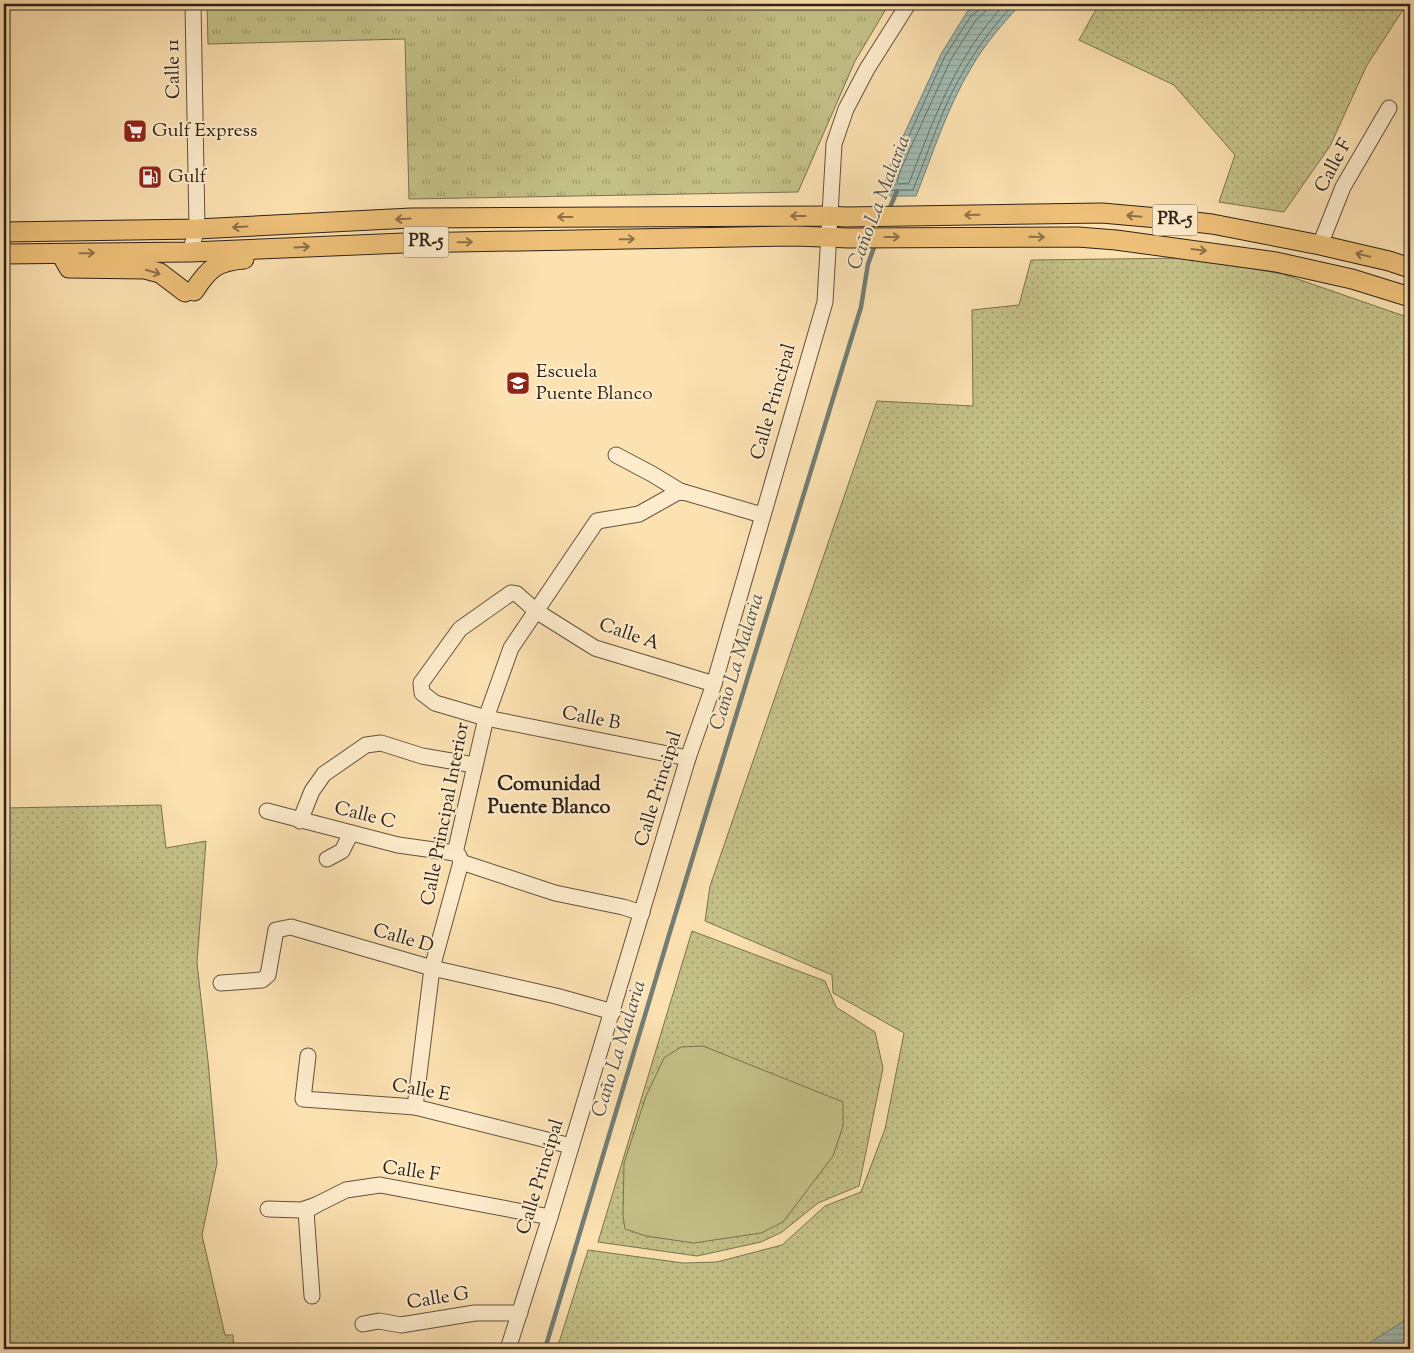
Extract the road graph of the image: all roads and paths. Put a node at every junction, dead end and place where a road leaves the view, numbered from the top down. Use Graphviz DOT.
graph roads {
  1 [pos="193,4"];
  2 [pos="908,4"];
  3 [pos="1389,108"];
  4 [pos="838,217"];
  5 [pos="197,229"];
  6 [pos="4,232"];
  7 [pos="829,237"];
  8 [pos="1320,245"];
  9 [pos="264,249"];
  10 [pos="190,252"];
  11 [pos="4,254"];
  12 [pos="61,254"];
  13 [pos="1410,268"];
  14 [pos="1410,297"];
  15 [pos="616,455"];
  16 [pos="680,491"];
  17 [pos="762,515"];
  18 [pos="536,611"];
  19 [pos="714,684"];
  20 [pos="486,718"];
  21 [pos="688,758"];
  22 [pos="474,765"];
  23 [pos="267,811"];
  24 [pos="300,821"];
  25 [pos="351,833"];
  26 [pos="458,858"];
  27 [pos="327,859"];
  28 [pos="642,913"];
  29 [pos="432,968"];
  30 [pos="221,983"];
  31 [pos="613,1012"];
  32 [pos="308,1056"];
  33 [pos="415,1107"];
  34 [pos="572,1146"];
  35 [pos="316,1205"];
  36 [pos="268,1209"];
  37 [pos="550,1217"];
  38 [pos="312,1296"];
  39 [pos="520,1313"];
  40 [pos="363,1324"];
  41 [pos="508,1349"];
  1 -- 5 [label="street, Calle 11"];
  2 -- 4 [label="street, Calle Principal"];
  3 -- 8 [label="street, Calle F"];
  4 -- 5 [label="main road, PR-5, one-way"];
  4 -- 7 [label="street, Calle Principal"];
  8 -- 4 [label="main road, PR-5, one-way"];
  5 -- 6 [label="main road, PR-5"];
  5 -- 10 [label="street, Calle 11"];
  9 -- 7 [label="main road, PR-5, one-way"];
  7 -- 14 [label="main road, PR-5, one-way"];
  7 -- 17 [label="street, Calle Principal"];
  13 -- 8 [label="main road, PR-5, one-way"];
  9 -- 10 [label="main road, PR-5"];
  12 -- 9 [label="main road, one-way"];
  12 -- 10 [label="main road, PR-5, one-way"];
  11 -- 12 [label="main road, PR-5"];
  15 -- 16 [label="street"];
  16 -- 17 [label="street"];
  16 -- 18 [label="street, Calle Principal Interior"];
  17 -- 19 [label="street, Calle Principal"];
  18 -- 19 [label="street, Calle A"];
  18 -- 20 [label="street, Calle Principal Interior"];
  18 -- 20 [label="street, Calle A"];
  19 -- 21 [label="street, Calle Principal"];
  20 -- 21 [label="street, Calle B"];
  20 -- 22 [label="street, Calle Principal Interior"];
  21 -- 28 [label="street, Calle Principal"];
  22 -- 24 [label="street"];
  22 -- 26 [label="street, Calle Principal Interior"];
  23 -- 24 [label="street, Calle C"];
  24 -- 25 [label="street, Calle C"];
  25 -- 26 [label="street, Calle C"];
  25 -- 27 [label="street"];
  26 -- 28 [label="street, Calle C"];
  26 -- 29 [label="street, Calle Principal Interior"];
  28 -- 31 [label="street, Calle Principal"];
  29 -- 30 [label="street, Calle D"];
  29 -- 31 [label="street, Calle D"];
  29 -- 33 [label="street, Calle Principal Interior"];
  31 -- 34 [label="street, Calle Principal"];
  32 -- 33 [label="street, Calle E"];
  33 -- 34 [label="street, Calle E"];
  34 -- 37 [label="street, Calle Principal"];
  35 -- 36 [label="street, Calle F"];
  35 -- 37 [label="street, Calle F"];
  35 -- 38 [label="street"];
  37 -- 39 [label="street, Calle Principal"];
  39 -- 40 [label="street, Calle G"];
  39 -- 41 [label="street, Calle Principal"];
}
